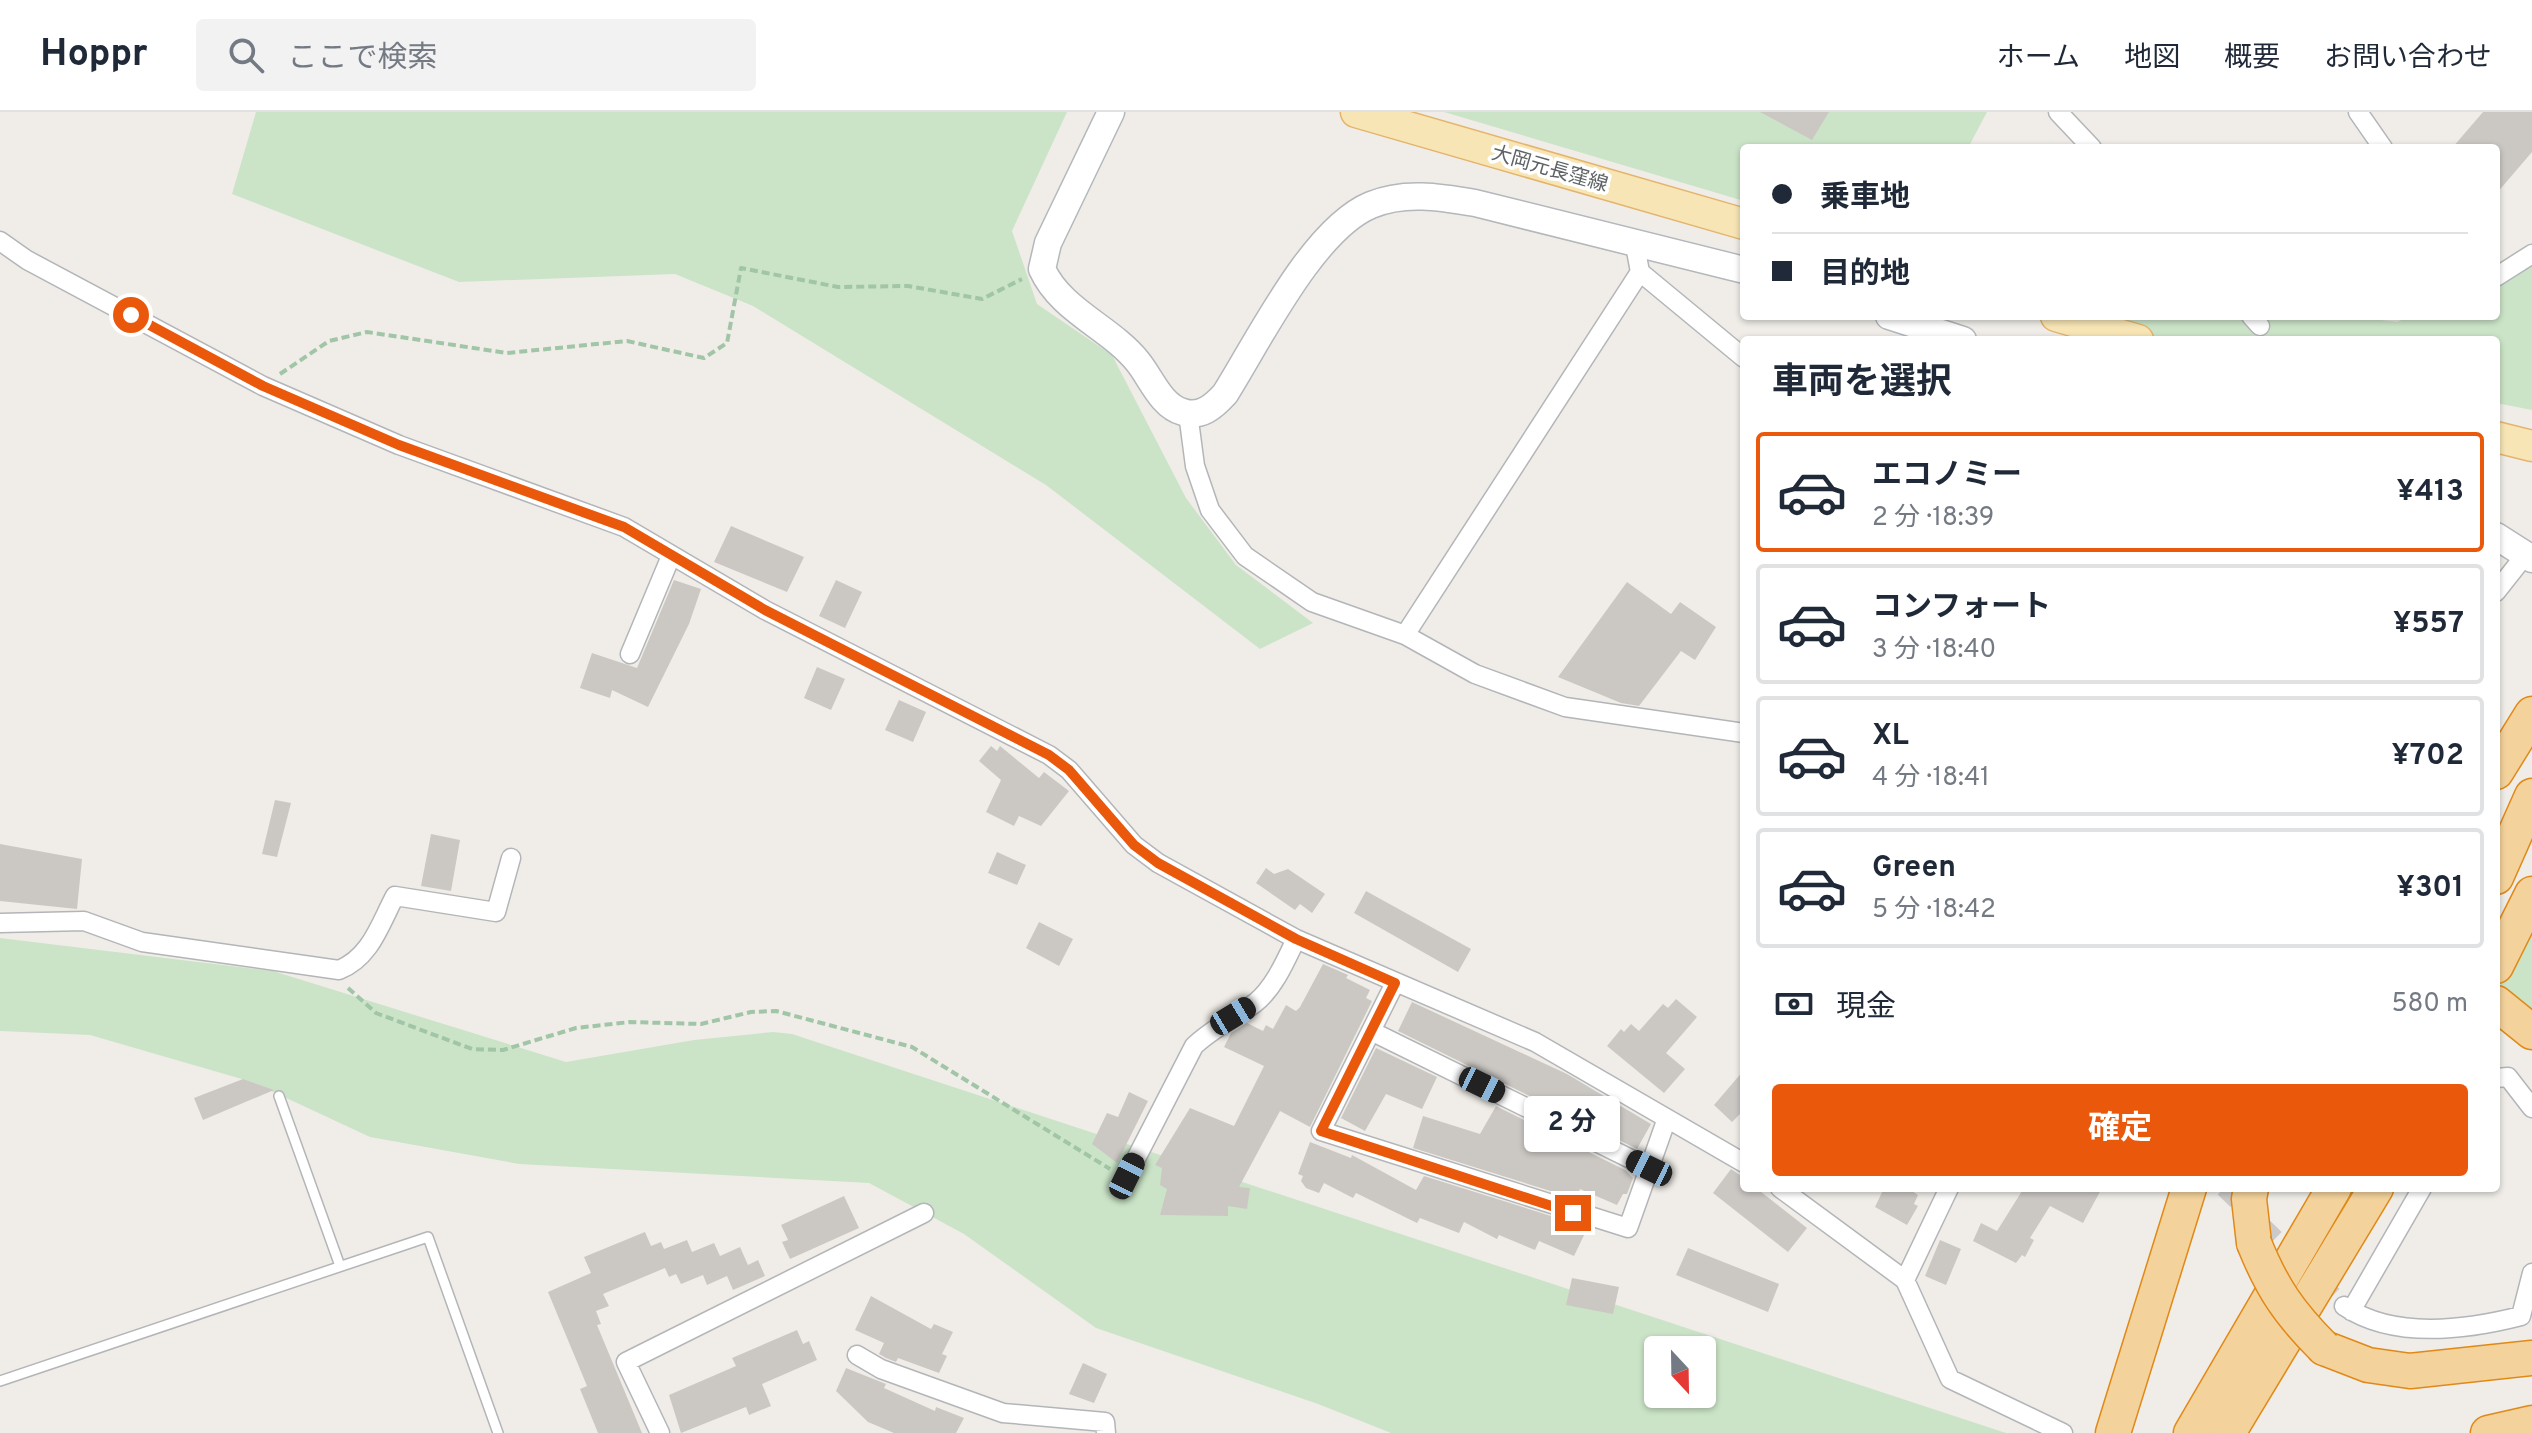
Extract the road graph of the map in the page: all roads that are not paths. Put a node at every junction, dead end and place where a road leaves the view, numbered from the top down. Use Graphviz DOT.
graph roads {
  1 [pos="1111,112"];
  2 [pos="1356,112"];
  3 [pos="2058,112"];
  4 [pos="2358,112"];
  5 [pos="2088,144"];
  6 [pos="2380,144"];
  7 [pos="1740,223"];
  8 [pos="1634,240"];
  9 [pos="0,241"];
  10 [pos="2532,254"];
  11 [pos="1740,269"];
  12 [pos="1640,272"];
  13 [pos="2500,274"];
  14 [pos="1901,320"];
  15 [pos="2070,320"];
  16 [pos="1951,336"];
  17 [pos="2124,336"];
  18 [pos="1740,355"];
  19 [pos="1188,413"];
  20 [pos="2500,438"];
  21 [pos="2532,446"];
  22 [pos="2500,539"];
  23 [pos="671,556"];
  24 [pos="2529,557"];
  25 [pos="2500,588"];
  26 [pos="1405,635"];
  27 [pos="630,654"];
  28 [pos="2532,714"];
  29 [pos="1740,732"];
  30 [pos="2500,766"];
  31 [pos="2532,796"];
  32 [pos="511,858"];
  33 [pos="2500,868"];
  34 [pos="2532,894"];
  35 [pos="0,923"];
  36 [pos="1296,939"];
  37 [pos="2500,958"];
  38 [pos="1395,983"];
  39 [pos="2500,1006"];
  40 [pos="1371,1031"];
  41 [pos="2532,1032"];
  42 [pos="2500,1078"];
  43 [pos="279,1096"];
  44 [pos="2532,1108"];
  45 [pos="1666,1121"];
  46 [pos="1740,1161"];
  47 [pos="1649,1168"];
  48 [pos="1127,1176"];
  49 [pos="1785,1192"];
  50 [pos="1947,1192"];
  51 [pos="2188,1192"];
  52 [pos="2250,1192"];
  53 [pos="2332,1192"];
  54 [pos="2374,1192"];
  55 [pos="2420,1192"];
  56 [pos="924,1213"];
  57 [pos="340,1266"];
  58 [pos="2532,1273"];
  59 [pos="1905,1280"];
  60 [pos="2526,1315"];
  61 [pos="857,1355"];
  62 [pos="2532,1358"];
  63 [pos="0,1381"];
  64 [pos="2532,1423"];
  65 [pos="2116,1426"];
  66 [pos="498,1433"];
  67 [pos="660,1433"];
  68 [pos="1106,1433"];
  69 [pos="2063,1433"];
  70 [pos="2191,1433"];
  71 [pos="2228,1433"];
  72 [pos="2488,1433"];
  1 -- 19 [label="street"];
  2 -- 7 [label="main road, 大岡元長窪線"];
  3 -- 5 [label="street"];
  4 -- 6 [label="street"];
  8 -- 11 [label="street"];
  8 -- 12 [label="street"];
  8 -- 19 [label="street"];
  9 -- 23 [label="street"];
  10 -- 13 [label="street"];
  12 -- 18 [label="street"];
  12 -- 26 [label="street"];
  14 -- 16 [label="street"];
  15 -- 17 [label="main road"];
  19 -- 26 [label="street"];
  20 -- 21 [label="main road"];
  22 -- 24 [label="street"];
  23 -- 27 [label="street"];
  23 -- 36 [label="street"];
  24 -- 25 [label="street"];
  26 -- 29 [label="street"];
  28 -- 30 [label="highway"];
  31 -- 33 [label="highway"];
  32 -- 35 [label="street"];
  34 -- 37 [label="highway"];
  36 -- 38 [label="street"];
  36 -- 48 [label="street"];
  38 -- 40 [label="street"];
  38 -- 45 [label="street"];
  39 -- 41 [label="highway"];
  40 -- 47 [label="street"];
  40 -- 47 [label="street"];
  42 -- 44 [label="street"];
  43 -- 57 [label="lane"];
  45 -- 46 [label="street"];
  45 -- 47 [label="street"];
  49 -- 59 [label="street"];
  50 -- 59 [label="street"];
  51 -- 65 [label="highway"];
  52 -- 62 [label="highway, bridge"];
  53 -- 70 [label="highway"];
  54 -- 71 [label="highway"];
  55 -- 60 [label="street"];
  56 -- 67 [label="street"];
  57 -- 63 [label="lane"];
  57 -- 66 [label="lane"];
  58 -- 60 [label="street"];
  59 -- 69 [label="street"];
  61 -- 68 [label="street"];
  64 -- 72 [label="highway"];
}
